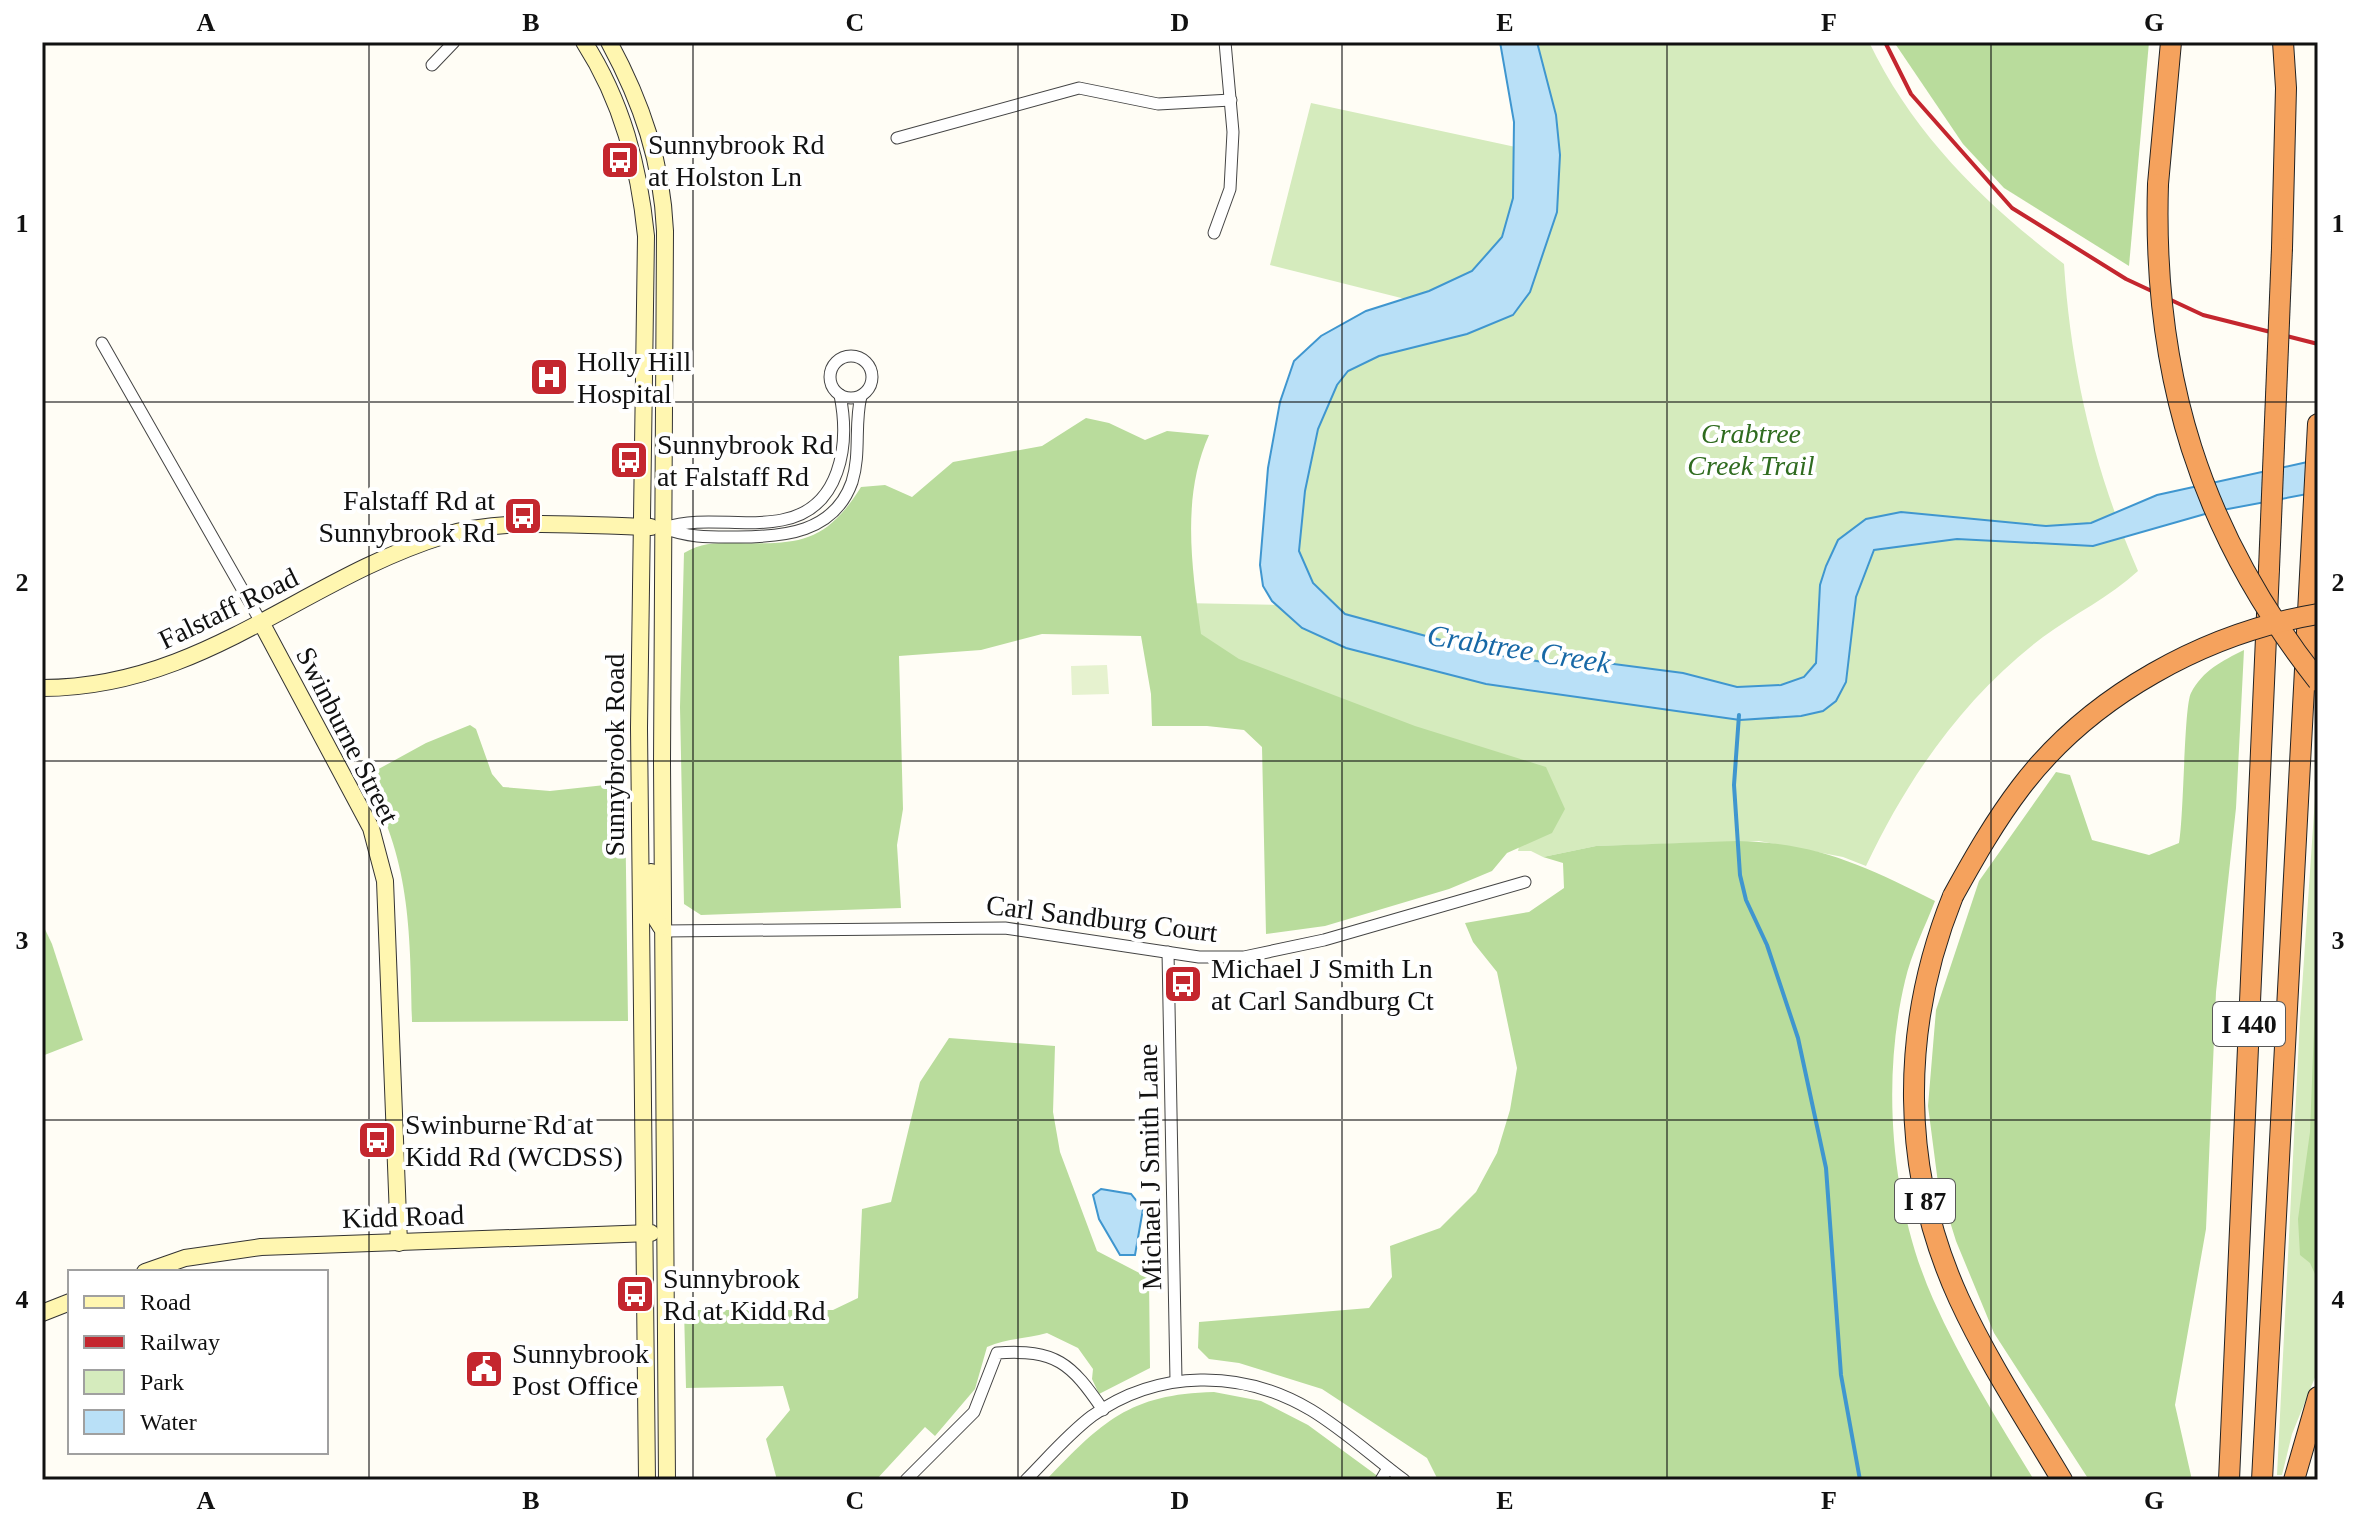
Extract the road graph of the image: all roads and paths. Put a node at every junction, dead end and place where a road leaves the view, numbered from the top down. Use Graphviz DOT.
graph roads {
  1 [pos="454,42"];
  2 [pos="584,42"];
  3 [pos="609,42"];
  4 [pos="1225,42"];
  5 [pos="2171,42"];
  6 [pos="2283,42"];
  7 [pos="432,65"];
  8 [pos="1231,100"];
  9 [pos="897,138"];
  10 [pos="1214,233"];
  11 [pos="102,343"];
  12 [pos="840,395"];
  13 [pos="861,396"];
  14 [pos="2318,424"];
  15 [pos="642,527"];
  16 [pos="664,528"];
  17 [pos="2318,614"];
  18 [pos="262,624"];
  19 [pos="2318,681"];
  20 [pos="42,688"];
  21 [pos="641,826"];
  22 [pos="1525,882"];
  23 [pos="664,931"];
  24 [pos="1168,952"];
  25 [pos="644,1233"];
  26 [pos="666,1234"];
  27 [pos="399,1243"];
  28 [pos="151,1270"];
  29 [pos="68,1303"];
  30 [pos="42,1313"];
  31 [pos="1176,1380"];
  32 [pos="2318,1397"];
  33 [pos="1103,1410"];
  34 [pos="1396,1476"];
  35 [pos="647,1480"];
  36 [pos="667,1480"];
  37 [pos="906,1480"];
  38 [pos="1026,1480"];
  39 [pos="1381,1480"];
  40 [pos="2062,1480"];
  41 [pos="2229,1480"];
  42 [pos="2262,1480"];
  43 [pos="2294,1480"];
  1 -- 7 [label="street"];
  2 -- 15 [label="main road, Sunnybrook Road"];
  3 -- 16 [label="main road, Sunnybrook Road"];
  4 -- 8 [label="street"];
  5 -- 19 [label="highway, bridge"];
  6 -- 41 [label="highway, I 440, bridge"];
  8 -- 9 [label="street"];
  8 -- 10 [label="street"];
  11 -- 18 [label="street, Swinburne Street"];
  12 -- 13 [label="street"];
  12 -- 13 [label="street, Falstaff Road"];
  12 -- 16 [label="street, Falstaff Road"];
  13 -- 16 [label="street, Falstaff Road"];
  14 -- 42 [label="highway, I 440"];
  15 -- 16 [label="main road, Falstaff Road"];
  15 -- 18 [label="main road, Falstaff Road"];
  15 -- 21 [label="main road, Sunnybrook Road"];
  16 -- 23 [label="main road, Sunnybrook Road"];
  17 -- 40 [label="highway, I 87, bridge"];
  18 -- 20 [label="main road, Falstaff Road"];
  18 -- 27 [label="main road, Swinburne Street"];
  21 -- 23 [label="main road"];
  21 -- 25 [label="main road, Sunnybrook Road"];
  22 -- 24 [label="street, Carl Sandburg Court"];
  23 -- 24 [label="street, Carl Sandburg Court"];
  23 -- 26 [label="main road, Sunnybrook Road"];
  24 -- 31 [label="street, Michael J Smith Lane"];
  25 -- 26 [label="main road, Kidd Road"];
  25 -- 27 [label="main road, Kidd Road"];
  25 -- 35 [label="main road, Sunnybrook Road"];
  26 -- 36 [label="main road, Sunnybrook Road"];
  27 -- 28 [label="main road, Kidd Road"];
  29 -- 30 [label="main road"];
  31 -- 33 [label="street"];
  31 -- 34 [label="street"];
  32 -- 43 [label="highway"];
  33 -- 37 [label="street"];
  33 -- 38 [label="street"];
  34 -- 39 [label="street"];
}
